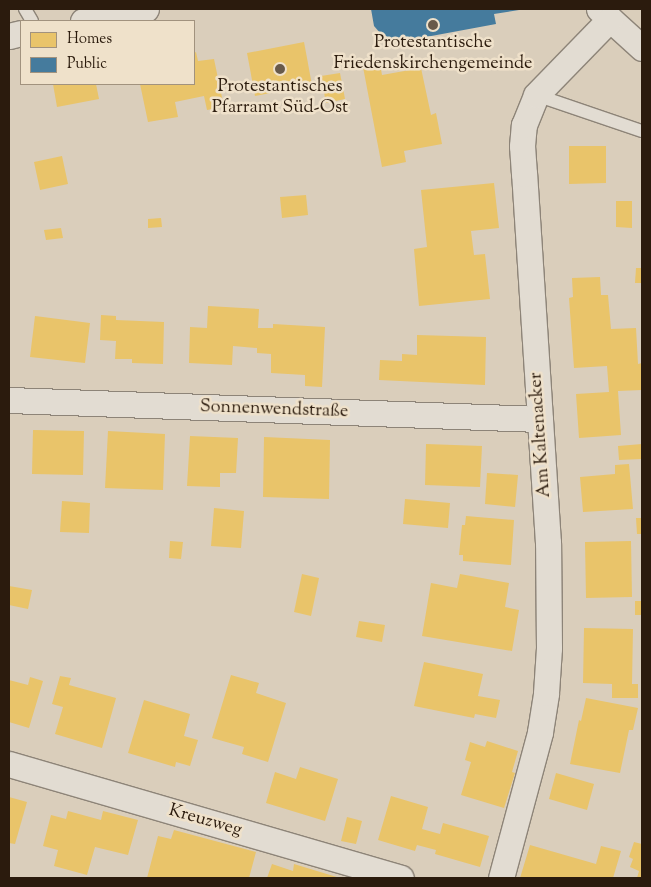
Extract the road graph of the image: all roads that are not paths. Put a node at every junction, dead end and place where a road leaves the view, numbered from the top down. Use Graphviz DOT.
graph roads {
  1 [pos="25,9"];
  2 [pos="146,9"];
  3 [pos="605,14"];
  4 [pos="31,20"];
  5 [pos="88,20"];
  6 [pos="642,48"];
  7 [pos="536,95"];
  8 [pos="642,131"];
  9 [pos="9,400"];
  10 [pos="540,419"];
  11 [pos="9,764"];
  12 [pos="401,878"];
  13 [pos="501,878"];
  1 -- 4 [label="lane"];
  2 -- 5 [label="street"];
  3 -- 6 [label="street"];
  3 -- 7 [label="street, Am Kaltenacker"];
  7 -- 8 [label="lane"];
  7 -- 10 [label="street, Am Kaltenacker"];
  9 -- 10 [label="street, Sonnenwendstraße"];
  10 -- 13 [label="street, Am Kaltenacker"];
  11 -- 12 [label="street, Kreuzweg"];
}
